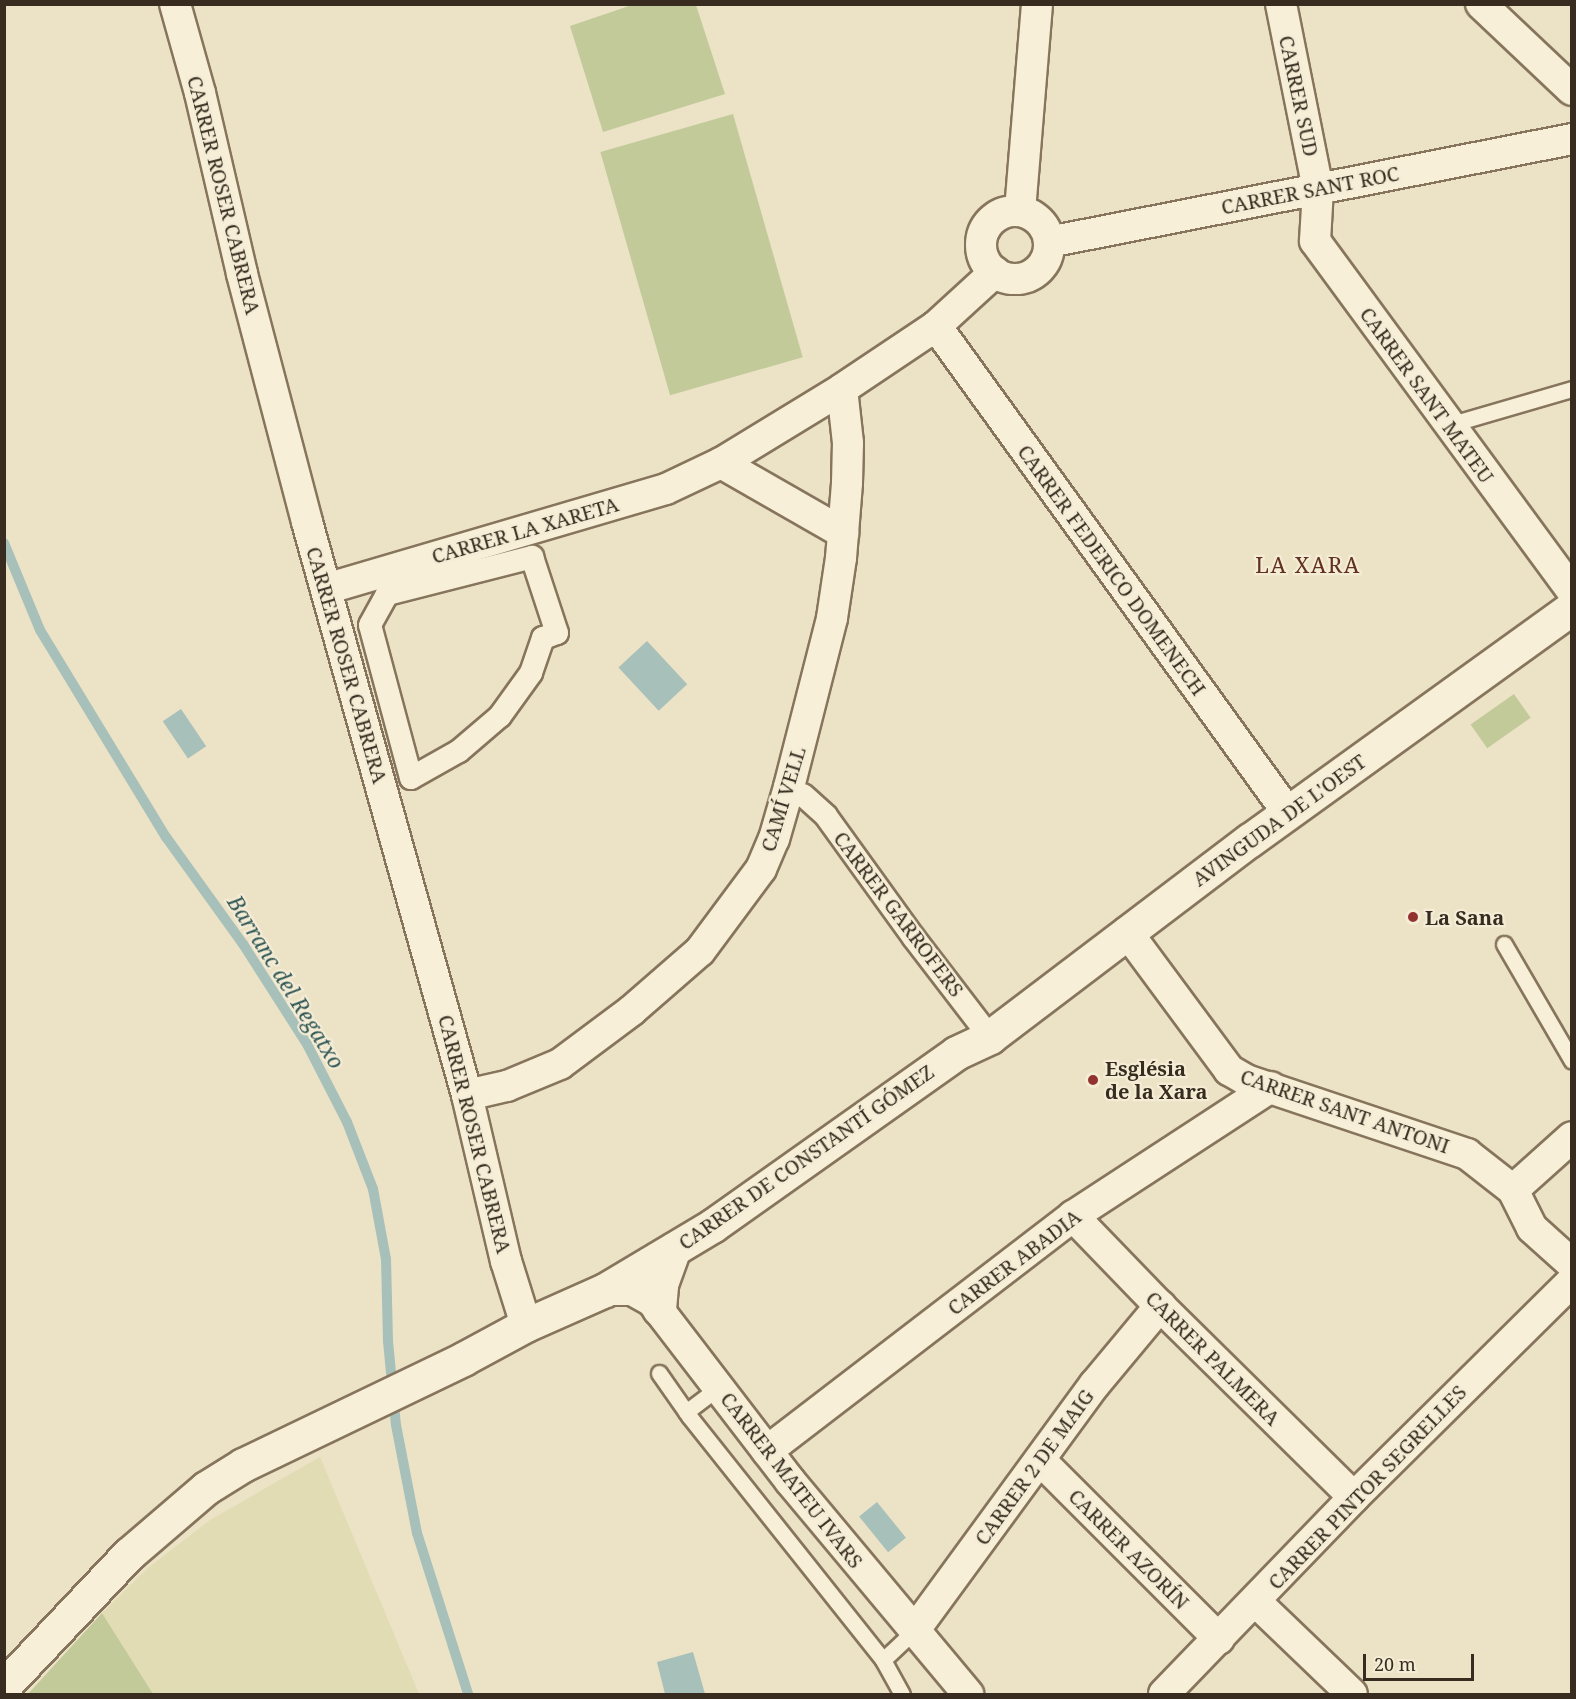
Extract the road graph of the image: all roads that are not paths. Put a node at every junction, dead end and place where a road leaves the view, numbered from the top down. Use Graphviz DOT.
graph roads {
  1 [pos="175,4"];
  2 [pos="1037,4"];
  3 [pos="1281,4"];
  4 [pos="1481,4"];
  5 [pos="1572,90"];
  6 [pos="1572,139"];
  7 [pos="1318,189"];
  8 [pos="1020,211"];
  9 [pos="1049,242"];
  10 [pos="995,272"];
  11 [pos="936,326"];
  12 [pos="1572,388"];
  13 [pos="842,389"];
  14 [pos="1448,425"];
  15 [pos="722,463"];
  16 [pos="843,533"];
  17 [pos="326,589"];
  18 [pos="1572,591"];
  19 [pos="1572,608"];
  20 [pos="370,625"];
  21 [pos="803,795"];
  22 [pos="1288,813"];
  23 [pos="1127,932"];
  24 [pos="1504,944"];
  25 [pos="990,1037"];
  26 [pos="1572,1061"];
  27 [pos="1271,1087"];
  28 [pos="467,1095"];
  29 [pos="1572,1137"];
  30 [pos="1513,1190"];
  31 [pos="1073,1216"];
  32 [pos="674,1249"];
  33 [pos="1572,1264"];
  34 [pos="1572,1281"];
  35 [pos="605,1290"];
  36 [pos="1160,1306"];
  37 [pos="659,1309"];
  38 [pos="526,1325"];
  39 [pos="659,1373"];
  40 [pos="719,1386"];
  41 [pos="686,1412"];
  42 [pos="767,1451"];
  43 [pos="1040,1460"];
  44 [pos="1354,1497"];
  45 [pos="1256,1601"];
  46 [pos="914,1631"];
  47 [pos="1219,1639"];
  48 [pos="883,1660"];
  49 [pos="4,1686"];
  50 [pos="902,1695"];
  51 [pos="968,1695"];
  52 [pos="1164,1695"];
  53 [pos="1352,1695"];
  1 -- 17 [label="street, CARRER ROSER CABRERA"];
  2 -- 8 [label="street"];
  3 -- 7 [label="street, CARRER SUD"];
  4 -- 5 [label="street"];
  6 -- 7 [label="street, CARRER SANT ROC"];
  7 -- 9 [label="street, CARRER SANT ROC"];
  7 -- 14 [label="street, CARRER SANT MATEU"];
  8 -- 9 [label="street"];
  8 -- 10 [label="street"];
  9 -- 10 [label="street"];
  10 -- 11 [label="street, CARRER LA XARETA"];
  11 -- 13 [label="street, CARRER LA XARETA"];
  11 -- 22 [label="street, CARRER FEDERICO DOMENECH"];
  12 -- 14 [label="lane"];
  13 -- 15 [label="street, CARRER LA XARETA"];
  13 -- 16 [label="street, CAMÍ VELL"];
  14 -- 18 [label="street, CARRER SANT MATEU"];
  15 -- 16 [label="street"];
  15 -- 17 [label="street, CARRER LA XARETA"];
  16 -- 28 [label="street, CAMÍ VELL"];
  17 -- 28 [label="street, CARRER ROSER CABRERA"];
  19 -- 22 [label="main road, AVINGUDA DE L'OEST"];
  20 -- 20 [label="street"];
  21 -- 25 [label="street, CARRER GARROFERS"];
  22 -- 23 [label="main road, AVINGUDA DE L'OEST"];
  23 -- 25 [label="main road, AVINGUDA DE L'OEST"];
  23 -- 27 [label="street, CARRER SANT ANTONI"];
  24 -- 26 [label="lane"];
  25 -- 32 [label="main road, CARRER DE CONSTANTÍ GÓMEZ"];
  27 -- 30 [label="street, CARRER SANT ANTONI"];
  27 -- 31 [label="street, CARRER ABADIA"];
  28 -- 38 [label="street, CARRER ROSER CABRERA"];
  29 -- 30 [label="street"];
  30 -- 33 [label="street"];
  31 -- 36 [label="street, CARRER PALMERA"];
  31 -- 42 [label="street, CARRER ABADIA"];
  32 -- 35 [label="main road, CARRER DE CONSTANTÍ GÓMEZ"];
  32 -- 37 [label="main road"];
  34 -- 44 [label="street, CARRER PINTOR SEGRELLES"];
  35 -- 37 [label="street, CARRER MATEU IVARS"];
  35 -- 38 [label="main road, CARRER DE CONSTANTÍ GÓMEZ"];
  36 -- 43 [label="street, CARRER 2 DE MAIG"];
  36 -- 44 [label="street, CARRER PALMERA"];
  37 -- 40 [label="street, CARRER MATEU IVARS"];
  38 -- 49 [label="main road, CARRER DE CONSTANTÍ GÓMEZ"];
  39 -- 41 [label="lane"];
  40 -- 41 [label="lane"];
  40 -- 42 [label="street, CARRER MATEU IVARS"];
  41 -- 48 [label="lane"];
  42 -- 46 [label="street, CARRER MATEU IVARS"];
  43 -- 46 [label="street, CARRER 2 DE MAIG"];
  43 -- 47 [label="street, CARRER AZORÍN"];
  44 -- 45 [label="street, CARRER PINTOR SEGRELLES"];
  45 -- 47 [label="street, CARRER PINTOR SEGRELLES"];
  45 -- 53 [label="street"];
  46 -- 48 [label="lane"];
  46 -- 51 [label="street, CARRER MATEU IVARS"];
  47 -- 52 [label="street, CARRER PINTOR SEGRELLES"];
  48 -- 50 [label="lane"];
}
